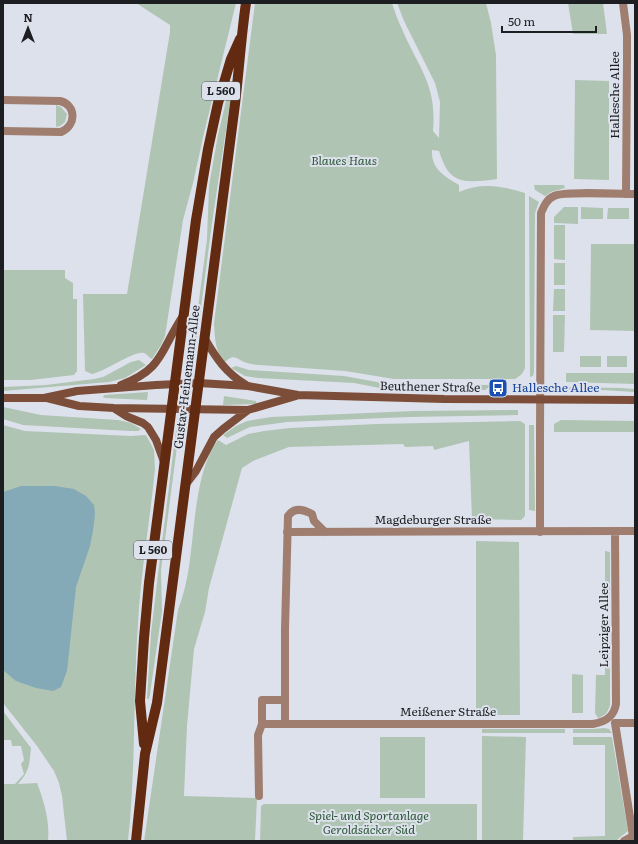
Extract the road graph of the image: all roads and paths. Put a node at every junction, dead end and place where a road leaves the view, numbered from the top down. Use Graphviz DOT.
graph roads {
  1 [pos="246,3"];
  2 [pos="623,3"];
  3 [pos="241,36"];
  4 [pos="631,58"];
  5 [pos="3,100"];
  6 [pos="3,132"];
  7 [pos="631,194"];
  8 [pos="184,314"];
  9 [pos="205,339"];
  10 [pos="175,384"];
  11 [pos="199,384"];
  12 [pos="248,386"];
  13 [pos="111,388"];
  14 [pos="298,395"];
  15 [pos="3,398"];
  16 [pos="44,398"];
  17 [pos="540,399"];
  18 [pos="635,400"];
  19 [pos="114,408"];
  20 [pos="172,410"];
  21 [pos="196,410"];
  22 [pos="248,410"];
  23 [pos="165,463"];
  24 [pos="186,484"];
  25 [pos="615,531"];
  26 [pos="635,531"];
  27 [pos="287,532"];
  28 [pos="325,532"];
  29 [pos="540,532"];
  30 [pos="285,700"];
  31 [pos="612,720"];
  32 [pos="635,723"];
  33 [pos="262,724"];
  34 [pos="285,724"];
  35 [pos="145,754"];
  36 [pos="259,796"];
  37 [pos="136,841"];
  38 [pos="624,841"];
  1 -- 3 [label="main road, Gustav-Heinemann-Allee / L 560"];
  2 -- 4 [label="street, Hallesche Allee"];
  3 -- 8 [label="main road, Gustav-Heinemann-Allee / L 560"];
  3 -- 9 [label="main road, Gustav-Heinemann-Allee / L 560"];
  4 -- 7 [label="street, Hallesche Allee"];
  5 -- 6 [label="street"];
  7 -- 17 [label="street, Hallesche Allee"];
  8 -- 10 [label="main road, Gustav-Heinemann-Allee / L 560"];
  8 -- 13 [label="main road"];
  9 -- 11 [label="main road, Gustav-Heinemann-Allee / L 560"];
  9 -- 12 [label="main road"];
  10 -- 11 [label="main road, Beuthener Straße"];
  10 -- 13 [label="main road, Beuthener Straße"];
  10 -- 20 [label="main road, Gustav-Heinemann-Allee / L 560"];
  11 -- 12 [label="main road, Beuthener Straße"];
  11 -- 21 [label="main road, Gustav-Heinemann-Allee / L 560"];
  12 -- 14 [label="main road, Beuthener Straße"];
  13 -- 16 [label="main road, Beuthener Straße"];
  14 -- 17 [label="main road, Beuthener Straße"];
  14 -- 22 [label="main road, Beuthener Straße"];
  15 -- 16 [label="main road, Beuthener Straße"];
  16 -- 19 [label="main road, Beuthener Straße"];
  17 -- 18 [label="main road, Beuthener Straße"];
  17 -- 29 [label="street"];
  19 -- 20 [label="main road, Beuthener Straße"];
  19 -- 23 [label="main road"];
  20 -- 21 [label="main road, Beuthener Straße"];
  20 -- 23 [label="main road, Gustav-Heinemann-Allee / L 560"];
  21 -- 22 [label="main road, Beuthener Straße"];
  21 -- 24 [label="main road, Gustav-Heinemann-Allee / L 560"];
  22 -- 24 [label="main road"];
  23 -- 35 [label="main road, Gustav-Heinemann-Allee / L 560"];
  24 -- 35 [label="main road, Gustav-Heinemann-Allee / L 560"];
  25 -- 26 [label="street, Magdeburger Straße"];
  25 -- 29 [label="street, Magdeburger Straße"];
  25 -- 31 [label="street, Leipziger Allee"];
  27 -- 28 [label="street, Magdeburger Straße"];
  27 -- 28 [label="street"];
  27 -- 30 [label="street"];
  28 -- 29 [label="street, Magdeburger Straße"];
  30 -- 33 [label="street"];
  30 -- 34 [label="street"];
  31 -- 32 [label="street, Meißener Straße"];
  31 -- 34 [label="street, Meißener Straße"];
  31 -- 38 [label="street"];
  33 -- 34 [label="street, Meißener Straße"];
  33 -- 36 [label="street"];
  35 -- 37 [label="main road, Gustav-Heinemann-Allee / L 560"];
}
